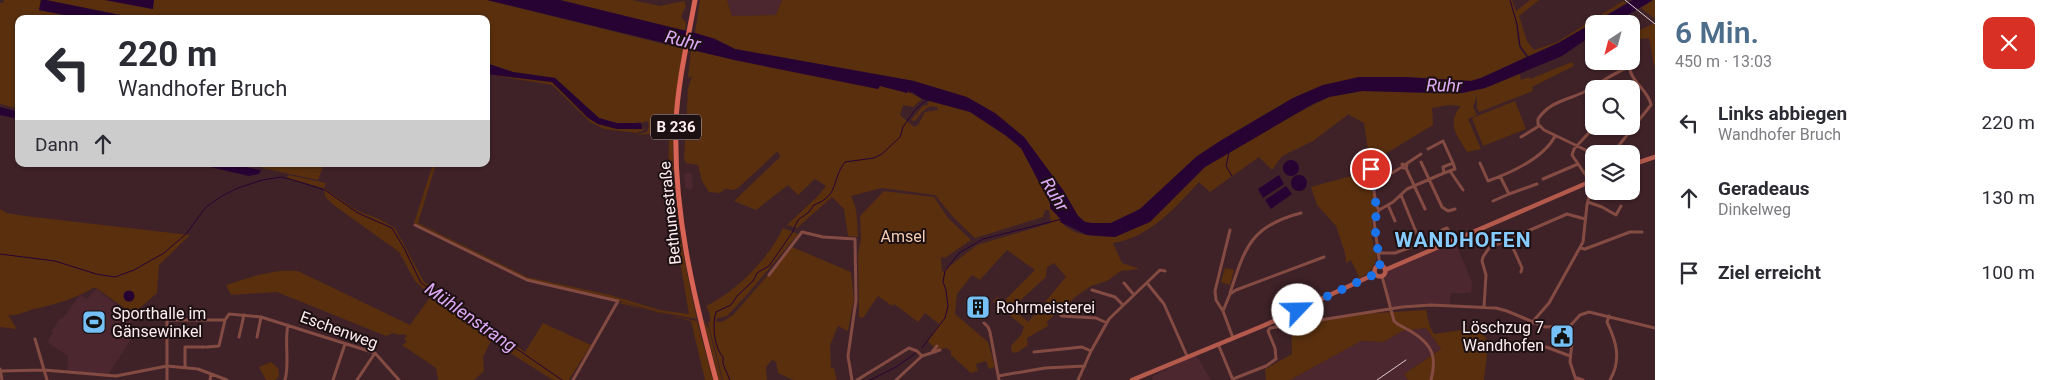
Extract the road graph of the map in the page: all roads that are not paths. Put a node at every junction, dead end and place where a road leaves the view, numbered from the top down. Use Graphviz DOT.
graph roads {
  1 [pos="689,0"];
  2 [pos="695,0"];
  3 [pos="693,11"];
  4 [pos="1625,70"];
  5 [pos="1640,88"];
  6 [pos="1655,99"];
  7 [pos="1650,100"];
  8 [pos="1539,126"];
  9 [pos="1587,135"];
  10 [pos="1556,136"];
  11 [pos="1521,138"];
  12 [pos="1619,145"];
  13 [pos="1577,146"];
  14 [pos="1428,149"];
  15 [pos="1585,150"];
  16 [pos="1421,154"];
  17 [pos="1655,157"];
  18 [pos="1421,162"];
  19 [pos="1640,162"];
  20 [pos="1453,163"];
  21 [pos="1480,163"];
  22 [pos="1578,164"];
  23 [pos="1405,166"];
  24 [pos="1371,169"];
  25 [pos="1450,171"];
  26 [pos="1392,173"];
  27 [pos="1585,173"];
  28 [pos="1444,174"];
  29 [pos="1500,176"];
  30 [pos="1543,179"];
  31 [pos="1429,180"];
  32 [pos="1536,184"];
  33 [pos="1585,184"];
  34 [pos="1414,186"];
  35 [pos="1463,190"];
  36 [pos="1509,194"];
  37 [pos="1400,195"];
  38 [pos="1493,202"];
  39 [pos="1588,202"];
  40 [pos="1388,205"];
  41 [pos="1621,206"];
  42 [pos="1425,209"];
  43 [pos="1455,209"];
  44 [pos="1379,210"];
  45 [pos="1301,213"];
  46 [pos="1585,219"];
  47 [pos="1395,221"];
  48 [pos="415,225"];
  49 [pos="1230,230"];
  50 [pos="1642,232"];
  51 [pos="1441,236"];
  52 [pos="1509,239"];
  53 [pos="1421,244"];
  54 [pos="1580,248"];
  55 [pos="1379,253"];
  56 [pos="1324,257"];
  57 [pos="1380,266"];
  58 [pos="1385,270"];
  59 [pos="1165,271"];
  60 [pos="1521,272"];
  61 [pos="1375,274"];
  62 [pos="769,275"];
  63 [pos="1382,276"];
  64 [pos="1124,283"];
  65 [pos="1148,283"];
  66 [pos="1092,290"];
  67 [pos="1230,294"];
  68 [pos="1134,295"];
  69 [pos="1123,305"];
  70 [pos="1484,307"];
  71 [pos="1390,309"];
  72 [pos="1223,310"];
  73 [pos="244,315"];
  74 [pos="1061,316"];
  75 [pos="1609,316"];
  76 [pos="261,317"];
  77 [pos="225,320"];
  78 [pos="984,323"];
  79 [pos="1107,323"];
  80 [pos="1534,323"];
  81 [pos="288,324"];
  82 [pos="1570,326"];
  83 [pos="1655,328"];
  84 [pos="239,337"];
  85 [pos="257,337"];
  86 [pos="1233,338"];
  87 [pos="36,339"];
  88 [pos="344,344"];
  89 [pos="1218,344"];
  90 [pos="1546,347"];
  91 [pos="938,348"];
  92 [pos="1091,351"];
  93 [pos="1034,352"];
  94 [pos="375,353"];
  95 [pos="922,356"];
  96 [pos="1187,356"];
  97 [pos="1570,356"];
  98 [pos="167,366"];
  99 [pos="1085,366"];
  100 [pos="184,367"];
  101 [pos="44,370"];
  102 [pos="0,371"];
  103 [pos="211,374"];
  104 [pos="1145,374"];
  105 [pos="108,375"];
  106 [pos="900,376"];
  107 [pos="998,378"];
  108 [pos="1233,379"];
  109 [pos="1577,379"];
  110 [pos="2,380"];
  111 [pos="46,380"];
  112 [pos="106,380"];
  113 [pos="168,380"];
  114 [pos="210,380"];
  115 [pos="228,380"];
  116 [pos="284,380"];
  117 [pos="333,380"];
  118 [pos="357,380"];
  119 [pos="399,380"];
  120 [pos="573,380"];
  121 [pos="716,380"];
  122 [pos="852,380"];
  123 [pos="857,380"];
  124 [pos="896,380"];
  125 [pos="903,380"];
  126 [pos="1078,380"];
  127 [pos="1132,380"];
  128 [pos="1148,380"];
  129 [pos="1432,380"];
  130 [pos="1583,380"];
  131 [pos="1610,380"];
  1 -- 3 [label="main road"];
  2 -- 3 [label="main road, Bethunestraße / B 236"];
  3 -- 121 [label="main road, Bethunestraße / B 236"];
  4 -- 8 [label="street"];
  5 -- 7 [label="street"];
  6 -- 7 [label="street"];
  7 -- 12 [label="street"];
  8 -- 10 [label="street"];
  8 -- 11 [label="street"];
  9 -- 13 [label="street"];
  10 -- 13 [label="street"];
  10 -- 29 [label="street"];
  13 -- 15 [label="street"];
  13 -- 22 [label="street"];
  14 -- 20 [label="street"];
  16 -- 23 [label="street"];
  17 -- 19 [label="main road"];
  18 -- 31 [label="street"];
  20 -- 25 [label="street"];
  20 -- 28 [label="street"];
  21 -- 29 [label="street"];
  22 -- 27 [label="street"];
  22 -- 30 [label="street"];
  23 -- 26 [label="street"];
  23 -- 34 [label="street"];
  24 -- 44 [label="street"];
  25 -- 28 [label="street"];
  25 -- 35 [label="street"];
  28 -- 31 [label="street"];
  29 -- 36 [label="street"];
  31 -- 34 [label="street"];
  31 -- 43 [label="street"];
  32 -- 36 [label="street"];
  33 -- 58 [label="main road"];
  34 -- 37 [label="street"];
  34 -- 42 [label="street"];
  36 -- 38 [label="street"];
  37 -- 40 [label="street"];
  37 -- 53 [label="street"];
  39 -- 41 [label="street"];
  39 -- 46 [label="street"];
  40 -- 44 [label="street"];
  40 -- 47 [label="street"];
  44 -- 55 [label="street"];
  45 -- 67 [label="street"];
  46 -- 52 [label="street"];
  46 -- 54 [label="street"];
  48 -- 120 [label="street"];
  49 -- 72 [label="street"];
  50 -- 54 [label="street"];
  51 -- 53 [label="street"];
  52 -- 60 [label="street"];
  52 -- 70 [label="street"];
  53 -- 55 [label="street"];
  54 -- 80 [label="street"];
  55 -- 57 [label="street"];
  56 -- 67 [label="street"];
  57 -- 58 [label="main road"];
  57 -- 61 [label="main road"];
  58 -- 63 [label="main road"];
  59 -- 65 [label="street"];
  61 -- 63 [label="main road"];
  61 -- 86 [label="main road"];
  62 -- 122 [label="street"];
  63 -- 71 [label="street"];
  64 -- 68 [label="street"];
  65 -- 68 [label="street"];
  65 -- 96 [label="street"];
  66 -- 69 [label="street"];
  67 -- 72 [label="street"];
  68 -- 69 [label="street"];
  69 -- 79 [label="street"];
  70 -- 71 [label="street"];
  70 -- 80 [label="street"];
  71 -- 108 [label="street"];
  71 -- 129 [label="street"];
  72 -- 86 [label="street"];
  73 -- 76 [label="street, Eschenweg"];
  73 -- 77 [label="street, Eschenweg"];
  73 -- 84 [label="street"];
  74 -- 79 [label="street"];
  75 -- 82 [label="street"];
  75 -- 83 [label="street"];
  75 -- 131 [label="street"];
  76 -- 81 [label="street, Eschenweg"];
  76 -- 85 [label="street"];
  77 -- 98 [label="street"];
  77 -- 100 [label="street"];
  78 -- 107 [label="street"];
  79 -- 92 [label="street"];
  80 -- 82 [label="street"];
  81 -- 88 [label="street, Eschenweg"];
  81 -- 116 [label="street"];
  82 -- 97 [label="street"];
  86 -- 89 [label="main road"];
  87 -- 101 [label="street"];
  88 -- 94 [label="street, Eschenweg"];
  88 -- 117 [label="street"];
  89 -- 96 [label="main road"];
  89 -- 108 [label="street"];
  90 -- 97 [label="street"];
  91 -- 95 [label="street"];
  92 -- 93 [label="street"];
  92 -- 99 [label="street"];
  94 -- 118 [label="street"];
  94 -- 119 [label="street, Eschenweg"];
  95 -- 106 [label="street"];
  95 -- 123 [label="street"];
  96 -- 104 [label="main road"];
  97 -- 109 [label="street"];
  98 -- 100 [label="street"];
  98 -- 105 [label="street"];
  98 -- 113 [label="street"];
  99 -- 107 [label="street"];
  99 -- 126 [label="street"];
  100 -- 103 [label="street"];
  101 -- 102 [label="street"];
  101 -- 105 [label="street"];
  101 -- 111 [label="street"];
  102 -- 110 [label="street"];
  103 -- 114 [label="street"];
  103 -- 115 [label="street"];
  104 -- 127 [label="main road"];
  104 -- 128 [label="main road"];
  105 -- 112 [label="street"];
  106 -- 124 [label="street"];
  106 -- 125 [label="street"];
  109 -- 130 [label="street"];
}
